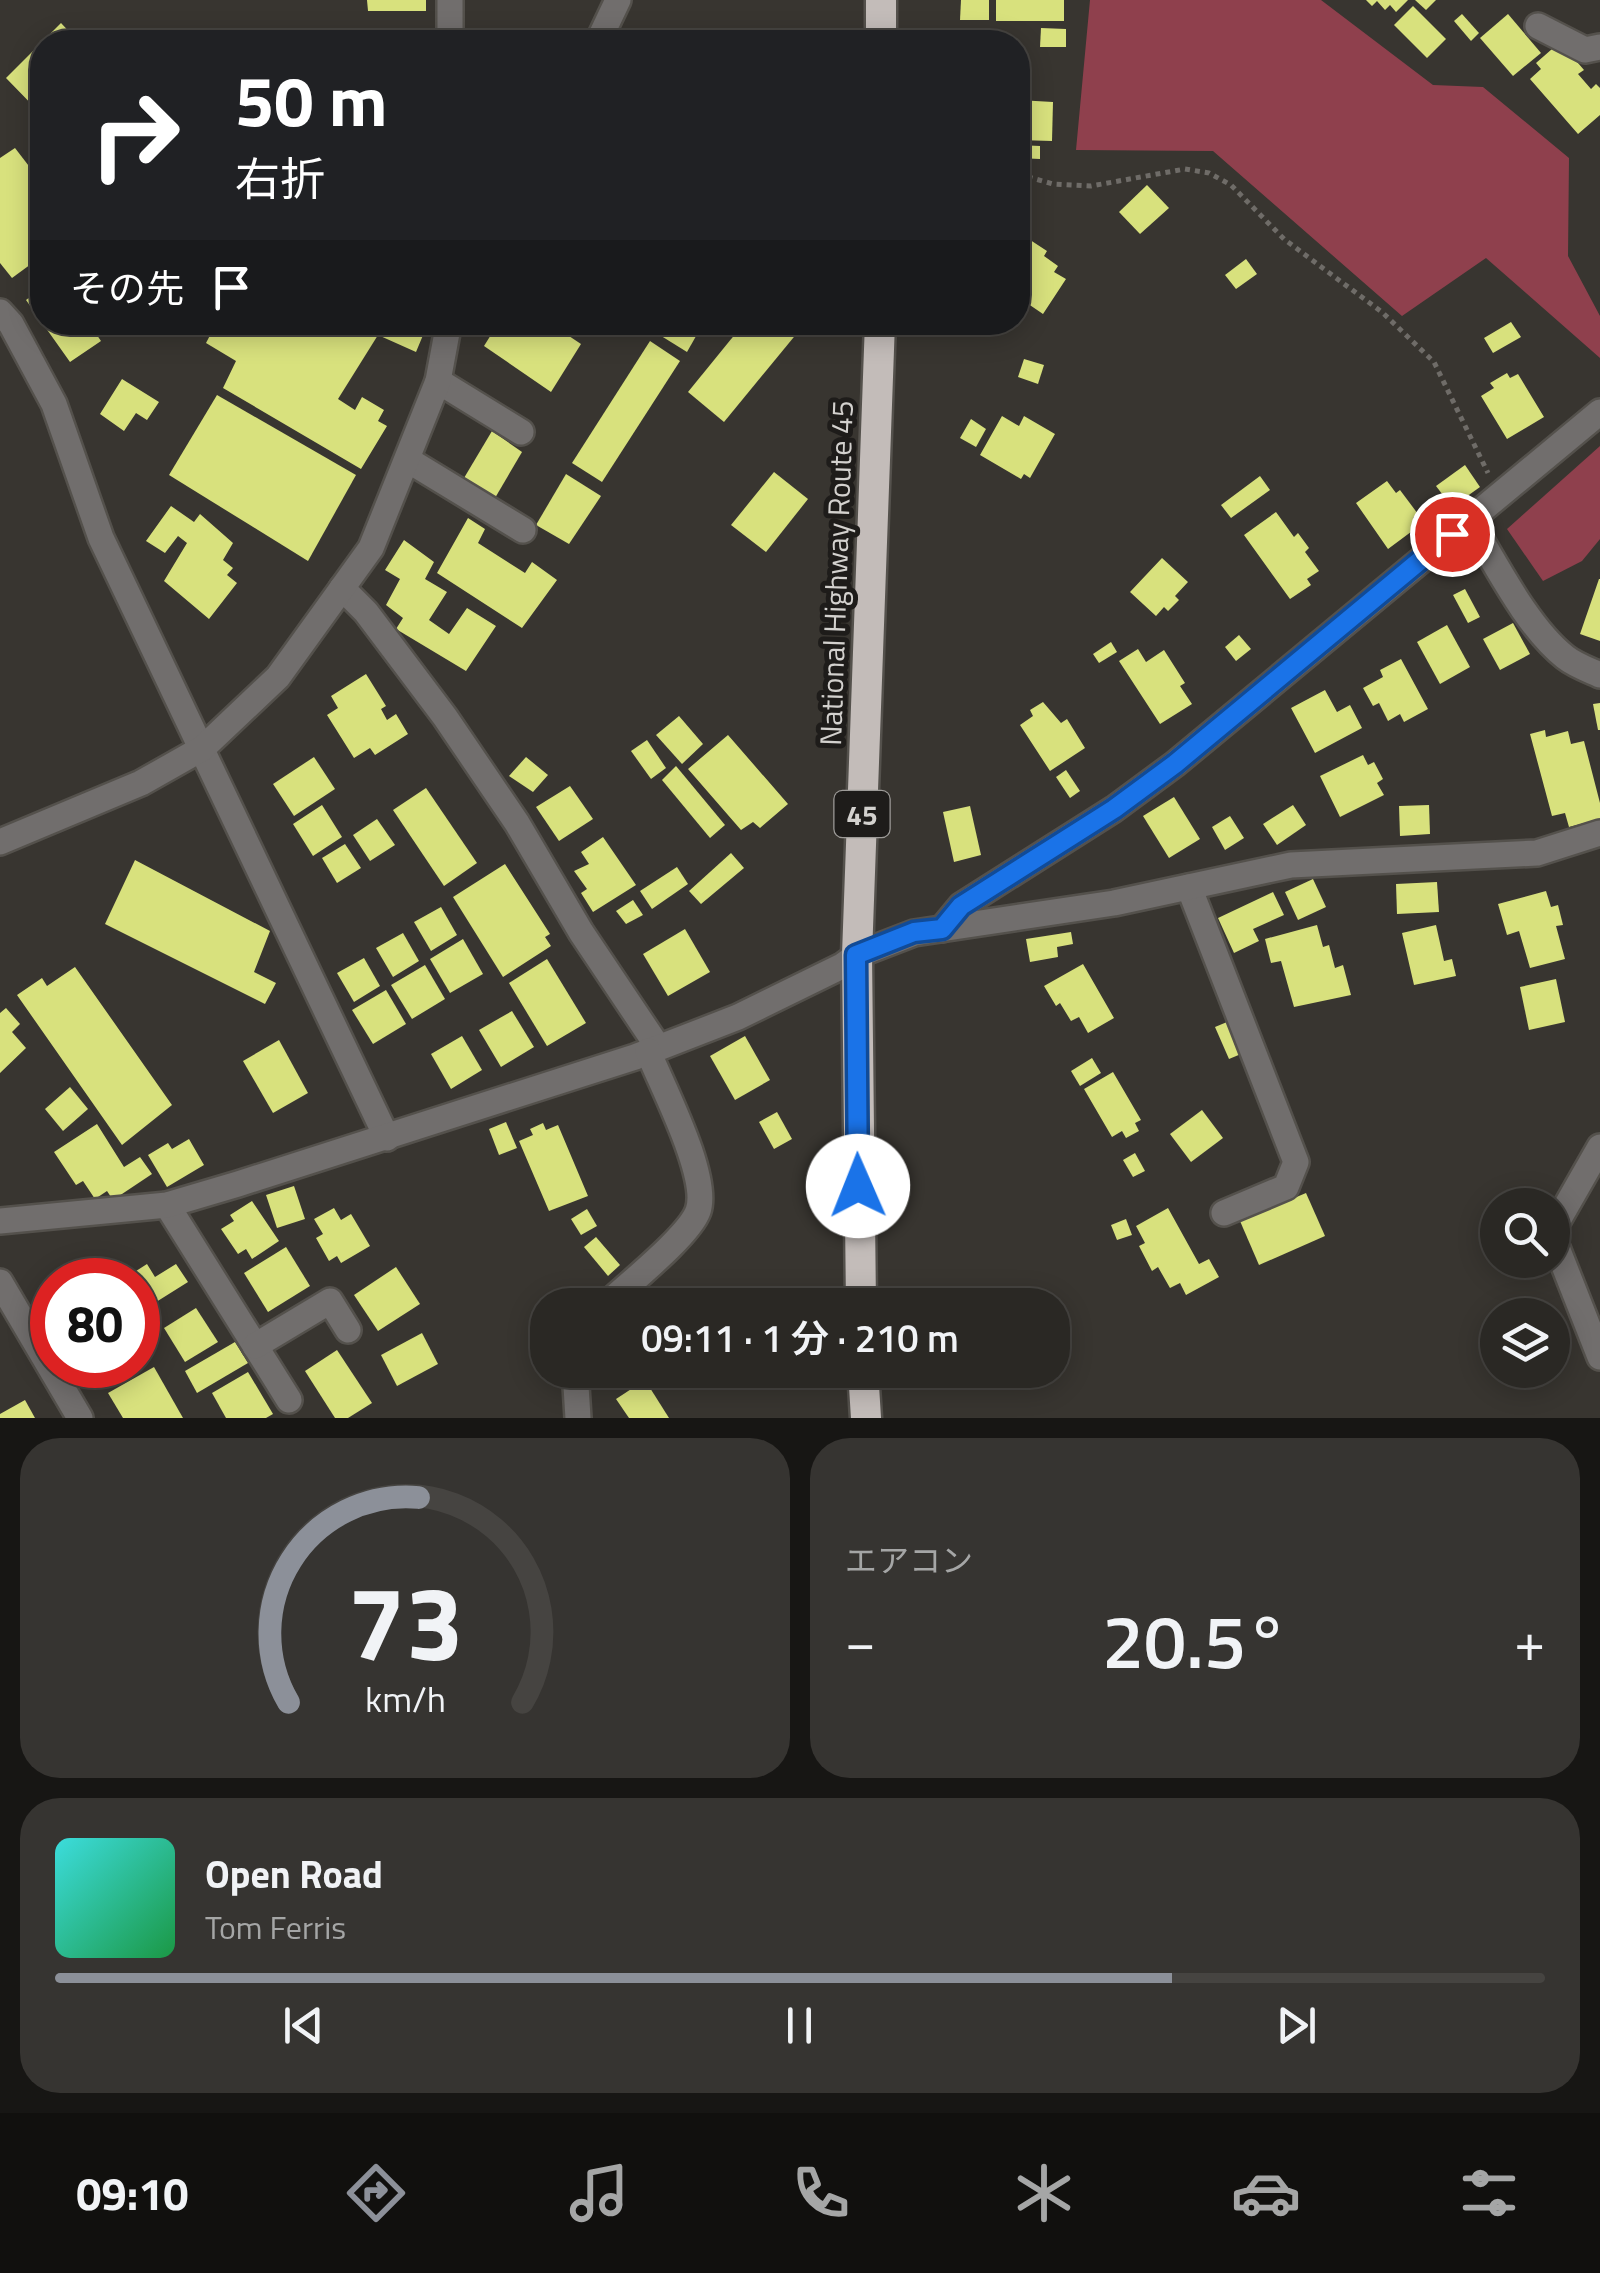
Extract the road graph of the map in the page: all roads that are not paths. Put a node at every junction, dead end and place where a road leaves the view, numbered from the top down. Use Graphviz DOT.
graph roads {
  1 [pos="450,0"];
  2 [pos="618,0"];
  3 [pos="880,0"];
  4 [pos="1538,26"];
  5 [pos="450,30"];
  6 [pos="604,30"];
  7 [pos="881,30"];
  8 [pos="1600,46"];
  9 [pos="0,312"];
  10 [pos="447,335"];
  11 [pos="880,335"];
  12 [pos="438,381"];
  13 [pos="1600,412"];
  14 [pos="521,432"];
  15 [pos="408,460"];
  16 [pos="1469,520"];
  17 [pos="523,530"];
  18 [pos="342,588"];
  19 [pos="1600,676"];
  20 [pos="203,748"];
  21 [pos="1600,834"];
  22 [pos="0,842"];
  23 [pos="1189,887"];
  24 [pos="942,929"];
  25 [pos="856,955"];
  26 [pos="653,1049"];
  27 [pos="387,1138"];
  28 [pos="1600,1147"];
  29 [pos="1570,1201"];
  30 [pos="167,1205"];
  31 [pos="1224,1214"];
  32 [pos="0,1220"];
  33 [pos="1569,1278"];
  34 [pos="0,1282"];
  35 [pos="624,1288"];
  36 [pos="861,1288"];
  37 [pos="348,1330"];
  38 [pos="254,1346"];
  39 [pos="1600,1357"];
  40 [pos="576,1388"];
  41 [pos="864,1388"];
  42 [pos="289,1400"];
  43 [pos="80,1418"];
  44 [pos="578,1418"];
  45 [pos="866,1418"];
  1 -- 5 [label="street"];
  2 -- 6 [label="street"];
  3 -- 7 [label="highway"];
  4 -- 8 [label="street"];
  9 -- 20 [label="street"];
  10 -- 12 [label="street"];
  11 -- 25 [label="highway, National Highway Route 45 / 45"];
  12 -- 14 [label="street"];
  12 -- 15 [label="street"];
  13 -- 16 [label="street"];
  15 -- 17 [label="street"];
  15 -- 18 [label="street"];
  16 -- 19 [label="street"];
  16 -- 24 [label="street"];
  18 -- 20 [label="street"];
  18 -- 26 [label="street"];
  20 -- 22 [label="street"];
  20 -- 27 [label="street"];
  21 -- 23 [label="street"];
  23 -- 24 [label="street"];
  23 -- 31 [label="street"];
  24 -- 25 [label="street"];
  25 -- 26 [label="street"];
  25 -- 36 [label="highway, National Highway Route 45 / 45"];
  26 -- 27 [label="street"];
  26 -- 35 [label="street"];
  27 -- 30 [label="street"];
  28 -- 29 [label="street"];
  30 -- 32 [label="street"];
  30 -- 38 [label="street"];
  33 -- 39 [label="street"];
  34 -- 43 [label="street"];
  37 -- 38 [label="street"];
  38 -- 42 [label="street"];
  40 -- 44 [label="street"];
  41 -- 45 [label="highway"];
}
